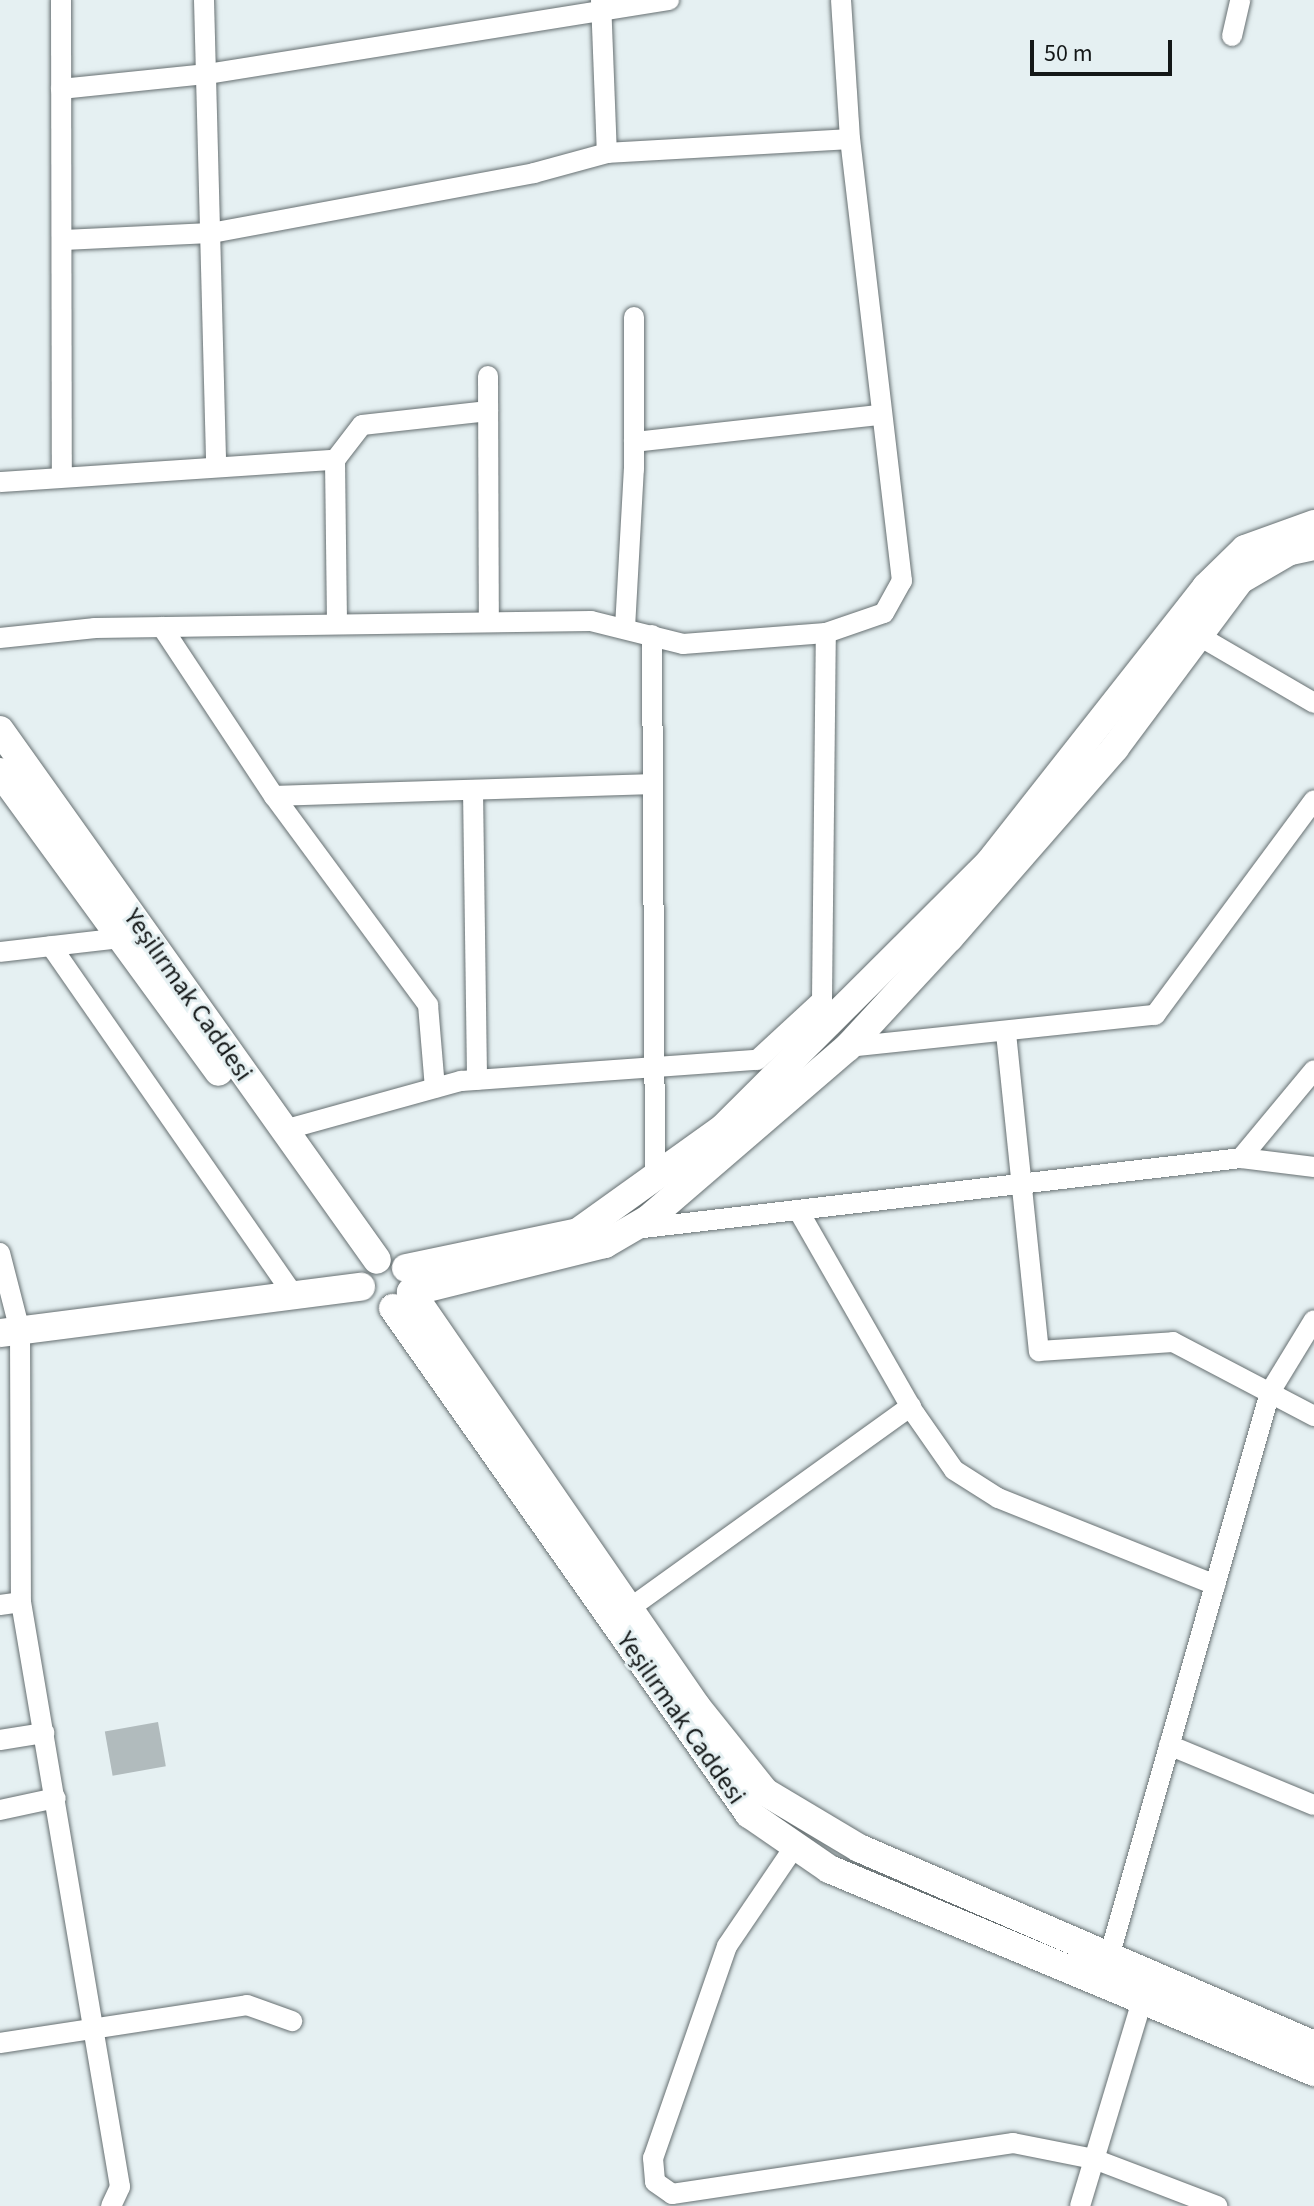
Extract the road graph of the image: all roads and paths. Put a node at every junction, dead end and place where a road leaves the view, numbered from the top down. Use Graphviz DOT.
graph roads {
  1 [pos="61,0"];
  2 [pos="204,0"];
  3 [pos="669,0"];
  4 [pos="841,0"];
  5 [pos="1240,0"];
  6 [pos="602,4"];
  7 [pos="1232,36"];
  8 [pos="207,74"];
  9 [pos="61,89"];
  10 [pos="850,139"];
  11 [pos="607,153"];
  12 [pos="211,233"];
  13 [pos="63,240"];
  14 [pos="634,317"];
  15 [pos="488,376"];
  16 [pos="488,411"];
  17 [pos="878,415"];
  18 [pos="634,442"];
  19 [pos="335,460"];
  20 [pos="216,466"];
  21 [pos="62,477"];
  22 [pos="0,482"];
  23 [pos="1314,524"];
  24 [pos="1314,546"];
  25 [pos="489,622"];
  26 [pos="337,624"];
  27 [pos="162,627"];
  28 [pos="625,628"];
  29 [pos="826,633"];
  30 [pos="652,635"];
  31 [pos="1199,636"];
  32 [pos="0,638"];
  33 [pos="1314,703"];
  34 [pos="0,730"];
  35 [pos="0,772"];
  36 [pos="653,784"];
  37 [pos="473,790"];
  38 [pos="274,796"];
  39 [pos="1314,800"];
  40 [pos="121,938"];
  41 [pos="51,946"];
  42 [pos="0,952"];
  43 [pos="1006,1033"];
  44 [pos="848,1047"];
  45 [pos="654,1067"];
  46 [pos="1314,1070"];
  47 [pos="477,1080"];
  48 [pos="435,1088"];
  49 [pos="284,1130"];
  50 [pos="1241,1158"];
  51 [pos="1314,1167"];
  52 [pos="655,1177"];
  53 [pos="1022,1184"];
  54 [pos="798,1210"];
  55 [pos="631,1229"];
  56 [pos="0,1253"];
  57 [pos="367,1272"];
  58 [pos="404,1289"];
  59 [pos="294,1296"];
  60 [pos="1314,1320"];
  61 [pos="10,1332"];
  62 [pos="1270,1392"];
  63 [pos="911,1406"];
  64 [pos="1314,1416"];
  65 [pos="1215,1585"];
  66 [pos="10,1604"];
  67 [pos="630,1608"];
  68 [pos="44,1733"];
  69 [pos="0,1740"];
  70 [pos="1169,1745"];
  71 [pos="56,1798"];
  72 [pos="1314,1805"];
  73 [pos="0,1810"];
  74 [pos="795,1846"];
  75 [pos="1109,1957"];
  76 [pos="1142,2000"];
  77 [pos="292,2021"];
  78 [pos="92,2027"];
  79 [pos="0,2043"];
  80 [pos="1314,2045"];
  81 [pos="1314,2072"];
  82 [pos="1094,2159"];
  83 [pos="111,2206"];
  84 [pos="1080,2206"];
  85 [pos="1217,2206"];
  1 -- 9 [label="street"];
  2 -- 8 [label="street"];
  3 -- 6 [label="street"];
  4 -- 10 [label="street"];
  5 -- 7 [label="street"];
  6 -- 8 [label="street"];
  6 -- 11 [label="street"];
  8 -- 9 [label="street"];
  8 -- 12 [label="street"];
  9 -- 13 [label="street"];
  10 -- 11 [label="street"];
  10 -- 29 [label="street"];
  11 -- 12 [label="street"];
  12 -- 13 [label="street"];
  12 -- 20 [label="street"];
  13 -- 21 [label="street"];
  14 -- 18 [label="street"];
  15 -- 16 [label="street"];
  16 -- 19 [label="street"];
  16 -- 25 [label="street"];
  17 -- 18 [label="street"];
  18 -- 28 [label="street"];
  19 -- 20 [label="street"];
  19 -- 26 [label="street"];
  20 -- 21 [label="street"];
  21 -- 22 [label="street"];
  23 -- 52 [label="main road"];
  24 -- 31 [label="main road"];
  25 -- 26 [label="street"];
  25 -- 28 [label="street"];
  26 -- 27 [label="street"];
  27 -- 32 [label="street"];
  27 -- 38 [label="street"];
  28 -- 30 [label="street"];
  29 -- 30 [label="street"];
  29 -- 45 [label="street"];
  30 -- 36 [label="street"];
  31 -- 33 [label="street"];
  31 -- 44 [label="main road"];
  34 -- 49 [label="main road, Yeşilırmak Caddesi"];
  35 -- 40 [label="main road, Yeşilırmak Caddesi"];
  36 -- 37 [label="street"];
  36 -- 45 [label="street"];
  37 -- 38 [label="street"];
  37 -- 47 [label="street"];
  38 -- 48 [label="street"];
  39 -- 43 [label="street"];
  40 -- 41 [label="street"];
  40 -- 57 [label="main road, Yeşilırmak Caddesi"];
  41 -- 42 [label="street"];
  41 -- 59 [label="street"];
  43 -- 44 [label="street"];
  43 -- 53 [label="street"];
  44 -- 55 [label="main road"];
  45 -- 47 [label="street"];
  45 -- 52 [label="street"];
  46 -- 50 [label="street"];
  47 -- 48 [label="street"];
  48 -- 49 [label="street"];
  49 -- 57 [label="main road, Yeşilırmak Caddesi"];
  50 -- 51 [label="street"];
  50 -- 53 [label="street"];
  52 -- 58 [label="main road"];
  53 -- 54 [label="street"];
  53 -- 62 [label="street"];
  54 -- 55 [label="street"];
  54 -- 63 [label="street"];
  55 -- 58 [label="main road"];
  56 -- 61 [label="street"];
  57 -- 58 [label="main road"];
  57 -- 58 [label="main road"];
  57 -- 59 [label="main road"];
  58 -- 67 [label="main road, Yeşilırmak Caddesi"];
  58 -- 74 [label="main road, Yeşilırmak Caddesi"];
  59 -- 61 [label="main road"];
  60 -- 62 [label="street"];
  61 -- 66 [label="street"];
  62 -- 64 [label="street"];
  62 -- 65 [label="street"];
  63 -- 65 [label="street"];
  63 -- 67 [label="street"];
  65 -- 70 [label="street"];
  66 -- 68 [label="street"];
  67 -- 75 [label="main road, Yeşilırmak Caddesi"];
  68 -- 69 [label="street"];
  68 -- 71 [label="street"];
  70 -- 72 [label="street"];
  70 -- 75 [label="street"];
  71 -- 73 [label="street"];
  71 -- 78 [label="street"];
  74 -- 76 [label="main road, Yeşilırmak Caddesi"];
  74 -- 82 [label="street"];
  75 -- 80 [label="main road, Yeşilırmak Caddesi"];
  76 -- 81 [label="main road, Yeşilırmak Caddesi"];
  76 -- 82 [label="street"];
  77 -- 78 [label="street"];
  78 -- 79 [label="street"];
  78 -- 83 [label="street"];
  82 -- 84 [label="street"];
  82 -- 85 [label="street"];
}
